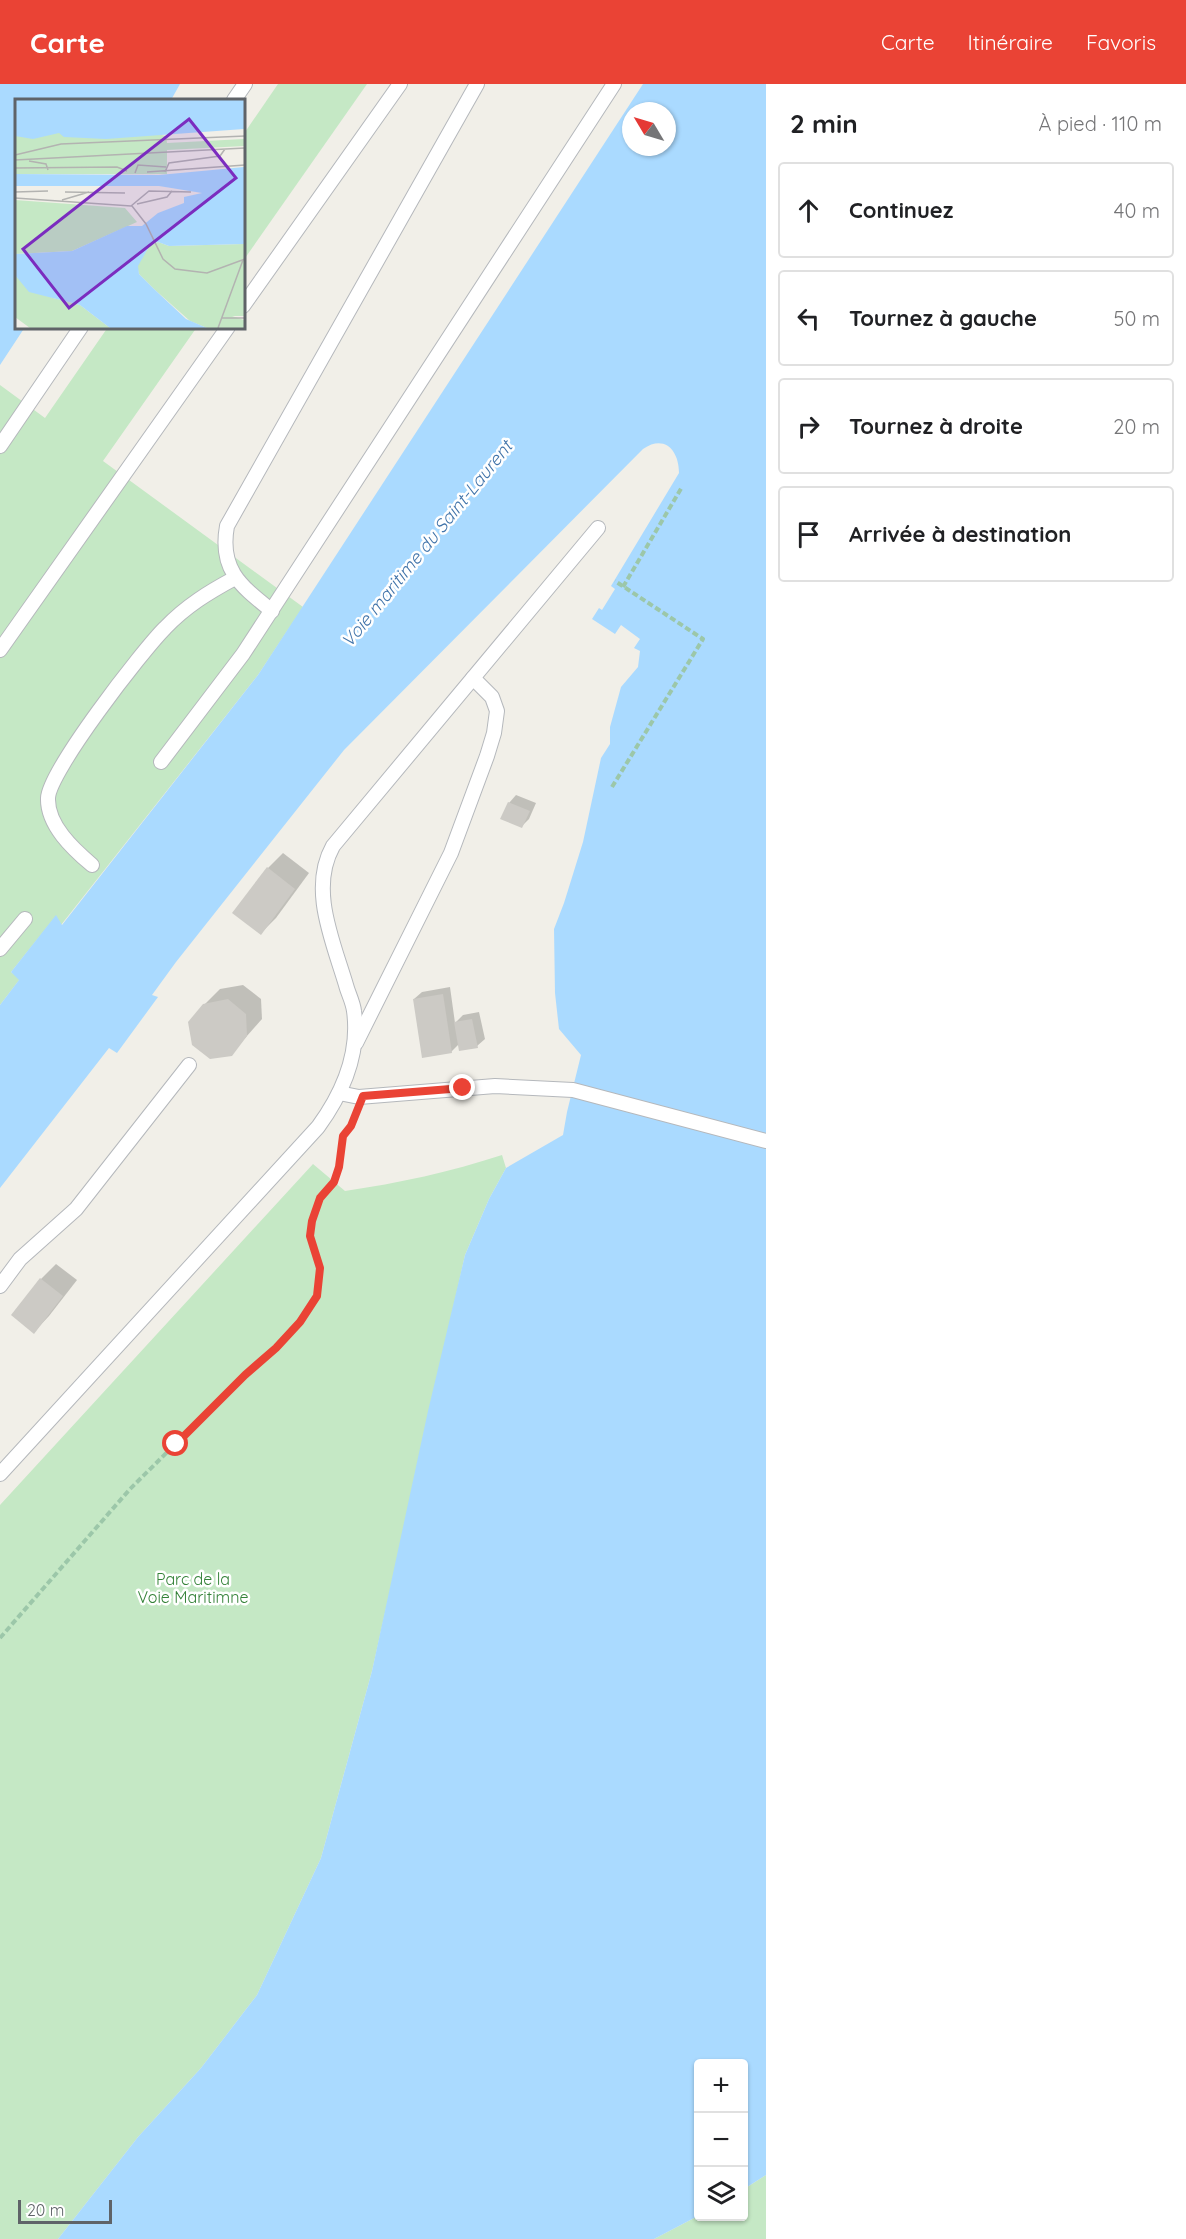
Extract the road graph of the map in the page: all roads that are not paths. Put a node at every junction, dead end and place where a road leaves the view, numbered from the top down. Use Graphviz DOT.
graph roads {
  1 [pos="245,84"];
  2 [pos="400,84"];
  3 [pos="477,84"];
  4 [pos="614,84"];
  5 [pos="235,99"];
  6 [pos="244,305"];
  7 [pos="80,328"];
  8 [pos="227,328"];
  9 [pos="0,446"];
  10 [pos="598,528"];
  11 [pos="235,578"];
  12 [pos="272,611"];
  13 [pos="0,650"];
  14 [pos="473,678"];
  15 [pos="161,762"];
  16 [pos="92,865"];
  17 [pos="25,919"];
  18 [pos="0,949"];
  19 [pos="355,1045"];
  20 [pos="189,1065"];
  21 [pos="339,1093"];
  22 [pos="766,1141"];
  23 [pos="0,1286"];
  24 [pos="0,1474"];
  1 -- 5 [label="lane"];
  2 -- 6 [label="lane"];
  3 -- 11 [label="lane"];
  4 -- 12 [label="lane"];
  7 -- 9 [label="lane"];
  8 -- 13 [label="lane"];
  10 -- 14 [label="lane"];
  11 -- 12 [label="lane"];
  11 -- 16 [label="lane"];
  12 -- 15 [label="lane"];
  14 -- 19 [label="lane"];
  14 -- 19 [label="lane"];
  17 -- 18 [label="lane"];
  19 -- 21 [label="lane"];
  20 -- 23 [label="lane"];
  21 -- 22 [label="lane"];
  21 -- 24 [label="lane"];
}
